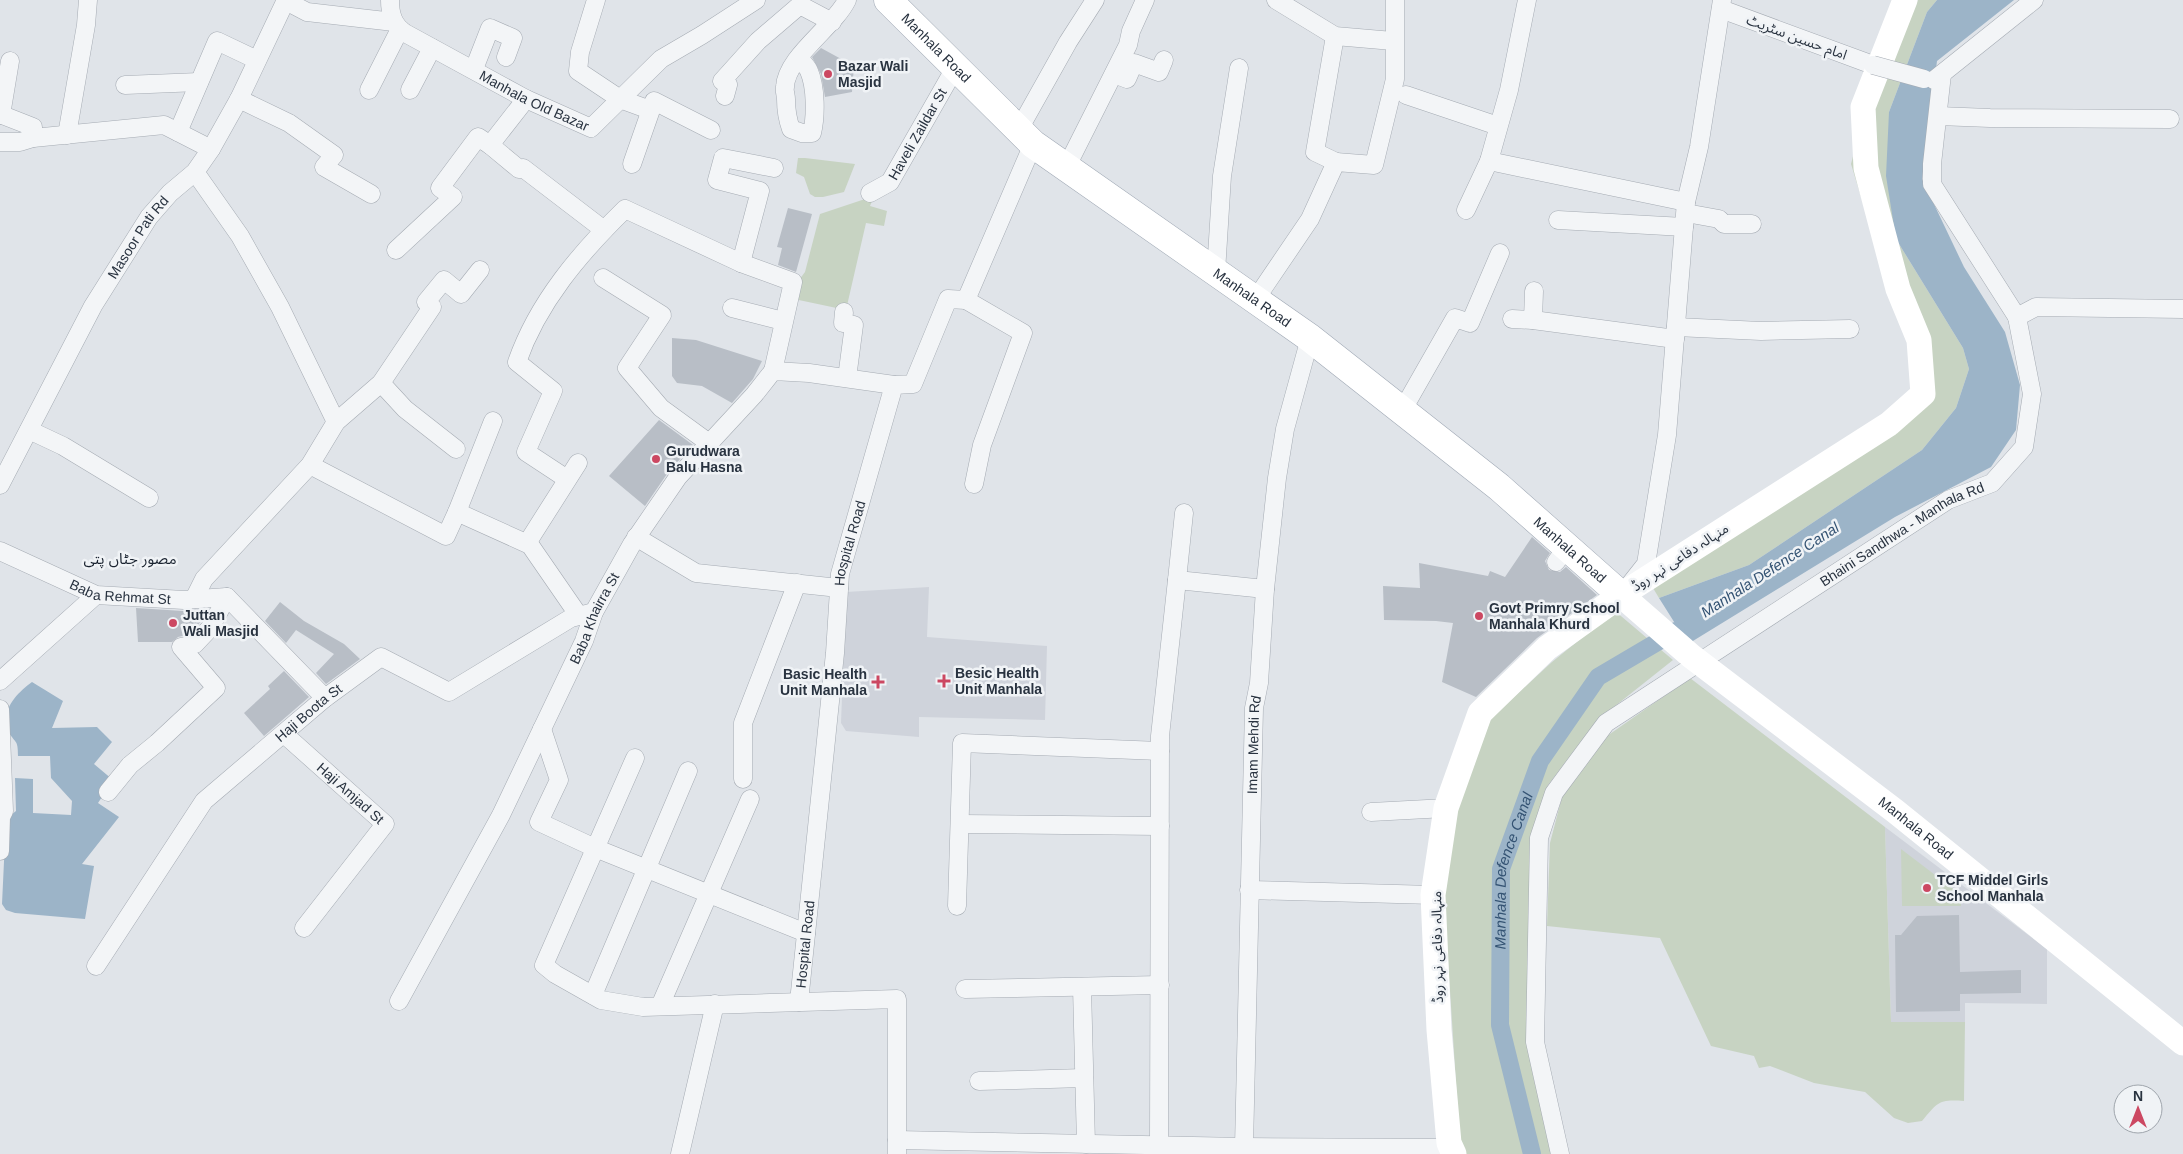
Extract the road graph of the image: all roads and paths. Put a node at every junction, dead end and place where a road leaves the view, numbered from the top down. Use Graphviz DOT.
graph roads {
  1 [pos="88,0"];
  2 [pos="286,0"];
  3 [pos="390,0"];
  4 [pos="596,0"];
  5 [pos="756,0"];
  6 [pos="847,0"];
  7 [pos="888,0"];
  8 [pos="1095,0"];
  9 [pos="1145,0"];
  10 [pos="1276,0"];
  11 [pos="1395,0"];
  12 [pos="1527,0"];
  13 [pos="1905,0"];
  14 [pos="2034,0"];
  15 [pos="1721,2"];
  16 [pos="832,22"];
  17 [pos="397,26"];
  18 [pos="1335,36"];
  19 [pos="1393,41"];
  20 [pos="432,48"];
  21 [pos="506,57"];
  22 [pos="799,58"];
  23 [pos="257,60"];
  24 [pos="1164,60"];
  25 [pos="10,61"];
  26 [pos="955,68"];
  27 [pos="1239,68"];
  28 [pos="474,70"];
  29 [pos="1114,74"];
  30 [pos="1942,74"];
  31 [pos="199,82"];
  32 [pos="125,85"];
  33 [pos="369,90"];
  34 [pos="410,90"];
  35 [pos="1406,95"];
  36 [pos="725,96"];
  37 [pos="526,98"];
  38 [pos="620,98"];
  39 [pos="239,99"];
  40 [pos="650,110"];
  41 [pos="1,115"];
  42 [pos="1938,116"];
  43 [pos="2170,119"];
  44 [pos="1498,126"];
  45 [pos="711,130"];
  46 [pos="178,132"];
  47 [pos="67,135"];
  48 [pos="33,138"];
  49 [pos="1025,138"];
  50 [pos="0,142"];
  51 [pos="490,145"];
  52 [pos="211,149"];
  53 [pos="1336,162"];
  54 [pos="1488,162"];
  55 [pos="632,164"];
  56 [pos="774,168"];
  57 [pos="1066,168"];
  58 [pos="195,172"];
  59 [pos="870,193"];
  60 [pos="372,194"];
  61 [pos="1466,210"];
  62 [pos="1685,214"];
  63 [pos="1558,220"];
  64 [pos="1752,224"];
  65 [pos="604,230"];
  66 [pos="396,250"];
  67 [pos="1500,253"];
  68 [pos="740,263"];
  69 [pos="480,270"];
  70 [pos="1216,272"];
  71 [pos="603,278"];
  72 [pos="1534,291"];
  73 [pos="966,300"];
  74 [pos="1255,300"];
  75 [pos="732,308"];
  76 [pos="2183,308"];
  77 [pos="844,312"];
  78 [pos="2017,318"];
  79 [pos="1512,319"];
  80 [pos="1533,320"];
  81 [pos="783,321"];
  82 [pos="1850,330"];
  83 [pos="1676,333"];
  84 [pos="1310,338"];
  85 [pos="773,371"];
  86 [pos="847,378"];
  87 [pos="381,383"];
  88 [pos="894,385"];
  89 [pos="1402,411"];
  90 [pos="336,422"];
  91 [pos="493,422"];
  92 [pos="29,430"];
  93 [pos="709,443"];
  94 [pos="456,449"];
  95 [pos="578,463"];
  96 [pos="310,465"];
  97 [pos="567,479"];
  98 [pos="974,484"];
  99 [pos="0,485"];
  100 [pos="149,498"];
  101 [pos="457,512"];
  102 [pos="1184,514"];
  103 [pos="531,537"];
  104 [pos="636,537"];
  105 [pos="0,551"];
  106 [pos="1177,580"];
  107 [pos="797,583"];
  108 [pos="840,588"];
  109 [pos="1265,589"];
  110 [pos="96,595"];
  111 [pos="228,597"];
  112 [pos="194,599"];
  113 [pos="1627,601"];
  114 [pos="587,614"];
  115 [pos="1694,659"];
  116 [pos="0,681"];
  117 [pos="325,698"];
  118 [pos="0,709"];
  119 [pos="542,729"];
  120 [pos="284,734"];
  121 [pos="1160,751"];
  122 [pos="635,758"];
  123 [pos="688,771"];
  124 [pos="743,779"];
  125 [pos="108,792"];
  126 [pos="750,799"];
  127 [pos="1446,808"];
  128 [pos="1371,812"];
  129 [pos="960,824"];
  130 [pos="1160,826"];
  131 [pos="595,848"];
  132 [pos="0,851"];
  133 [pos="646,869"];
  134 [pos="1249,890"];
  135 [pos="708,894"];
  136 [pos="1434,895"];
  137 [pos="957,906"];
  138 [pos="304,928"];
  139 [pos="806,933"];
  140 [pos="96,966"];
  141 [pos="1160,986"];
  142 [pos="1082,987"];
  143 [pos="965,989"];
  144 [pos="593,995"];
  145 [pos="400,1001"];
  146 [pos="799,1002"];
  147 [pos="715,1004"];
  148 [pos="660,1006"];
  149 [pos="2183,1043"];
  150 [pos="1084,1078"];
  151 [pos="979,1081"];
  152 [pos="1086,1144"];
  153 [pos="1160,1146"];
  154 [pos="897,1147"];
  155 [pos="1246,1151"];
  156 [pos="1389,1151"];
  157 [pos="1452,1151"];
  158 [pos="680,1154"];
  159 [pos="1560,1154"];
  1 -- 47 [label="street"];
  2 -- 17 [label="street"];
  2 -- 23 [label="street, Masoor Pati Rd"];
  3 -- 17 [label="street"];
  4 -- 38 [label="street"];
  5 -- 38 [label="street, Manhala Old Bazar"];
  6 -- 16 [label="street"];
  7 -- 26 [label="main road, Manhala Road"];
  8 -- 49 [label="street"];
  9 -- 29 [label="street"];
  10 -- 18 [label="street"];
  11 -- 53 [label="street"];
  12 -- 44 [label="street"];
  13 -- 113 [label="street, منہالہ دفاعی نہر روڈ"];
  14 -- 30 [label="street"];
  15 -- 30 [label="street, امام حسین سٹریٹ, bridge"];
  15 -- 62 [label="street"];
  16 -- 22 [label="street"];
  16 -- 36 [label="street"];
  17 -- 20 [label="street, Manhala Old Bazar"];
  17 -- 33 [label="street"];
  18 -- 19 [label="street"];
  18 -- 53 [label="street"];
  20 -- 28 [label="street, Manhala Old Bazar"];
  20 -- 34 [label="street"];
  21 -- 28 [label="street"];
  23 -- 31 [label="street"];
  23 -- 39 [label="street, Masoor Pati Rd"];
  24 -- 29 [label="street"];
  25 -- 41 [label="street"];
  26 -- 49 [label="main road, Manhala Road"];
  26 -- 59 [label="street, Haveli Zaildar St"];
  27 -- 70 [label="street"];
  28 -- 37 [label="street, Manhala Old Bazar"];
  29 -- 57 [label="street"];
  30 -- 42 [label="street"];
  31 -- 32 [label="street"];
  31 -- 46 [label="street"];
  35 -- 44 [label="street"];
  37 -- 38 [label="street, Manhala Old Bazar"];
  37 -- 51 [label="street"];
  38 -- 40 [label="street"];
  39 -- 52 [label="street, Masoor Pati Rd"];
  39 -- 60 [label="street"];
  40 -- 45 [label="street"];
  40 -- 55 [label="street"];
  41 -- 48 [label="street"];
  42 -- 43 [label="street"];
  42 -- 78 [label="street"];
  44 -- 54 [label="street"];
  46 -- 47 [label="street"];
  46 -- 52 [label="street"];
  47 -- 48 [label="street"];
  48 -- 50 [label="street"];
  49 -- 57 [label="main road, Manhala Road"];
  49 -- 73 [label="street"];
  51 -- 65 [label="street"];
  51 -- 66 [label="street"];
  52 -- 58 [label="street, Masoor Pati Rd"];
  53 -- 74 [label="street"];
  54 -- 61 [label="street"];
  54 -- 62 [label="street"];
  56 -- 68 [label="street"];
  57 -- 70 [label="main road, Manhala Road"];
  58 -- 90 [label="street"];
  58 -- 92 [label="street, Masoor Pati Rd"];
  62 -- 63 [label="street"];
  62 -- 64 [label="street"];
  62 -- 83 [label="street"];
  65 -- 68 [label="street"];
  65 -- 97 [label="street"];
  67 -- 89 [label="street"];
  68 -- 81 [label="street"];
  69 -- 87 [label="street"];
  70 -- 74 [label="main road, Manhala Road"];
  71 -- 93 [label="street"];
  72 -- 80 [label="street"];
  73 -- 88 [label="street"];
  73 -- 98 [label="street"];
  74 -- 84 [label="main road, Manhala Road"];
  75 -- 81 [label="street"];
  76 -- 78 [label="street"];
  77 -- 86 [label="street"];
  78 -- 115 [label="street, Bhaini Sandhwa - Manhala Rd"];
  79 -- 80 [label="street"];
  80 -- 83 [label="street"];
  81 -- 85 [label="street"];
  82 -- 83 [label="street"];
  83 -- 113 [label="street"];
  84 -- 89 [label="main road, Manhala Road"];
  84 -- 109 [label="street, Imam Mehdi Rd"];
  85 -- 86 [label="street"];
  85 -- 93 [label="street, Baba Khairra St"];
  86 -- 88 [label="street"];
  87 -- 90 [label="street"];
  87 -- 94 [label="street"];
  88 -- 108 [label="street, Hospital Road"];
  89 -- 113 [label="main road, Manhala Road"];
  90 -- 96 [label="street"];
  91 -- 101 [label="street"];
  92 -- 99 [label="street, Masoor Pati Rd"];
  92 -- 100 [label="street"];
  93 -- 104 [label="street, Baba Khairra St"];
  95 -- 97 [label="street"];
  96 -- 101 [label="street"];
  96 -- 112 [label="street"];
  97 -- 103 [label="street"];
  101 -- 114 [label="street"];
  102 -- 106 [label="street"];
  104 -- 107 [label="street"];
  104 -- 114 [label="street, Baba Khairra St"];
  105 -- 110 [label="street, Baba Rehmat St"];
  106 -- 109 [label="street"];
  106 -- 121 [label="street"];
  107 -- 108 [label="street"];
  107 -- 124 [label="street"];
  108 -- 139 [label="street, Hospital Road"];
  109 -- 134 [label="street, Imam Mehdi Rd"];
  110 -- 112 [label="street, Baba Rehmat St"];
  110 -- 116 [label="street"];
  111 -- 112 [label="street, Baba Rehmat St"];
  111 -- 117 [label="street"];
  111 -- 125 [label="street"];
  113 -- 115 [label="street, Manhala Road"];
  113 -- 127 [label="street, منہالہ دفاعی نہر روڈ"];
  114 -- 117 [label="street, Haji Boota St"];
  114 -- 119 [label="street, Baba Khairra St"];
  115 -- 149 [label="street, Manhala Road"];
  115 -- 159 [label="street, Bhaini Sandhwa - Manhala Rd"];
  117 -- 120 [label="street, Haji Boota St"];
  118 -- 132 [label="street"];
  119 -- 131 [label="street"];
  119 -- 145 [label="street, Baba Khairra St"];
  120 -- 138 [label="street, Haji Amjad St"];
  120 -- 140 [label="street, Haji Boota St"];
  121 -- 129 [label="street"];
  121 -- 130 [label="street"];
  122 -- 131 [label="street"];
  123 -- 133 [label="street"];
  126 -- 135 [label="street"];
  127 -- 128 [label="street"];
  127 -- 136 [label="street, منہالہ دفاعی نہر روڈ"];
  129 -- 130 [label="street"];
  129 -- 137 [label="street"];
  130 -- 141 [label="street"];
  131 -- 133 [label="street"];
  131 -- 144 [label="street"];
  133 -- 135 [label="street"];
  133 -- 144 [label="street"];
  134 -- 136 [label="street"];
  134 -- 155 [label="street, Imam Mehdi Rd"];
  135 -- 139 [label="street"];
  135 -- 148 [label="street"];
  136 -- 157 [label="street, منہالہ دفاعی نہر روڈ"];
  139 -- 146 [label="street, Hospital Road"];
  141 -- 142 [label="street"];
  141 -- 153 [label="street"];
  142 -- 143 [label="street"];
  142 -- 150 [label="street"];
  144 -- 148 [label="street"];
  146 -- 147 [label="street"];
  146 -- 154 [label="street"];
  147 -- 148 [label="street"];
  147 -- 158 [label="street"];
  150 -- 151 [label="street"];
  150 -- 152 [label="street"];
  152 -- 153 [label="street"];
  152 -- 154 [label="street"];
  153 -- 155 [label="street"];
  155 -- 156 [label="street"];
  156 -- 157 [label="street"];
}
